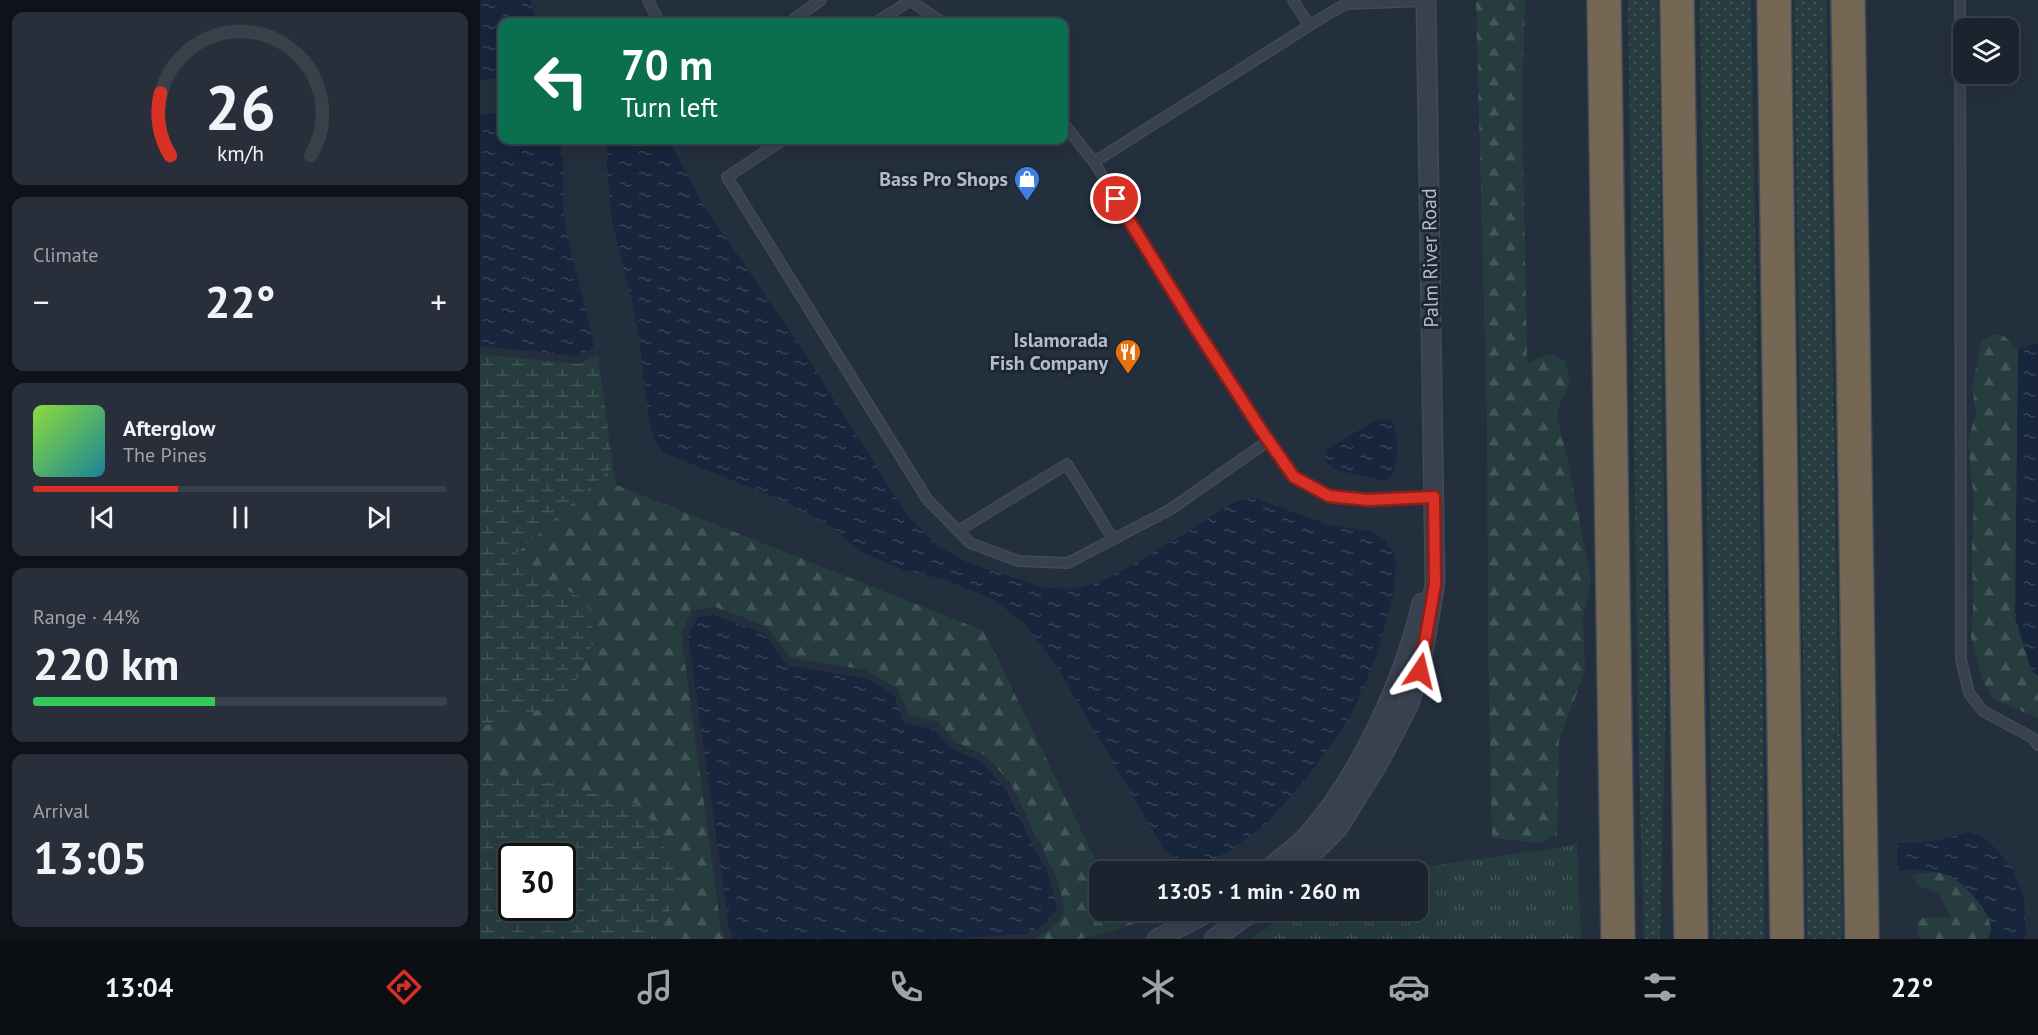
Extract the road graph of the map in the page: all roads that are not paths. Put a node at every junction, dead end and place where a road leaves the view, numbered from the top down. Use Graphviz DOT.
graph roads {
  1 [pos="648,0"];
  2 [pos="821,0"];
  3 [pos="910,0"];
  4 [pos="1293,0"];
  5 [pos="1604,0"];
  6 [pos="1677,0"];
  7 [pos="1774,0"];
  8 [pos="1848,0"];
  9 [pos="1960,0"];
  10 [pos="1426,1"];
  11 [pos="657,18"];
  12 [pos="796,18"];
  13 [pos="882,18"];
  14 [pos="936,18"];
  15 [pos="1309,25"];
  16 [pos="1068,129"];
  17 [pos="777,144"];
  18 [pos="1094,162"];
  19 [pos="1269,441"];
  20 [pos="1433,506"];
  21 [pos="958,531"];
  22 [pos="1113,539"];
  23 [pos="2038,745"];
  24 [pos="1278,861"];
  25 [pos="1306,861"];
  26 [pos="1690,896"];
  27 [pos="1191,921"];
  28 [pos="1239,921"];
  29 [pos="1157,939"];
  30 [pos="1214,939"];
  31 [pos="1618,939"];
  32 [pos="1682,939"];
  33 [pos="1691,939"];
  34 [pos="1786,939"];
  35 [pos="1862,939"];
  1 -- 11 [label="lane"];
  2 -- 12 [label="lane"];
  3 -- 13 [label="lane"];
  3 -- 14 [label="lane"];
  4 -- 15 [label="lane"];
  5 -- 31 [label="highway"];
  6 -- 26 [label="highway"];
  7 -- 34 [label="highway"];
  8 -- 35 [label="highway"];
  9 -- 23 [label="lane"];
  10 -- 15 [label="lane"];
  10 -- 20 [label="street, Palm River Road"];
  15 -- 18 [label="lane"];
  16 -- 18 [label="lane"];
  17 -- 21 [label="lane"];
  18 -- 19 [label="lane"];
  19 -- 20 [label="lane"];
  19 -- 22 [label="lane"];
  20 -- 24 [label="street, Palm River Road"];
  20 -- 25 [label="street, Palm River Road"];
  21 -- 22 [label="lane"];
  21 -- 22 [label="lane"];
  26 -- 32 [label="highway"];
  26 -- 33 [label="highway"];
  27 -- 29 [label="street"];
  28 -- 30 [label="street"];
}
